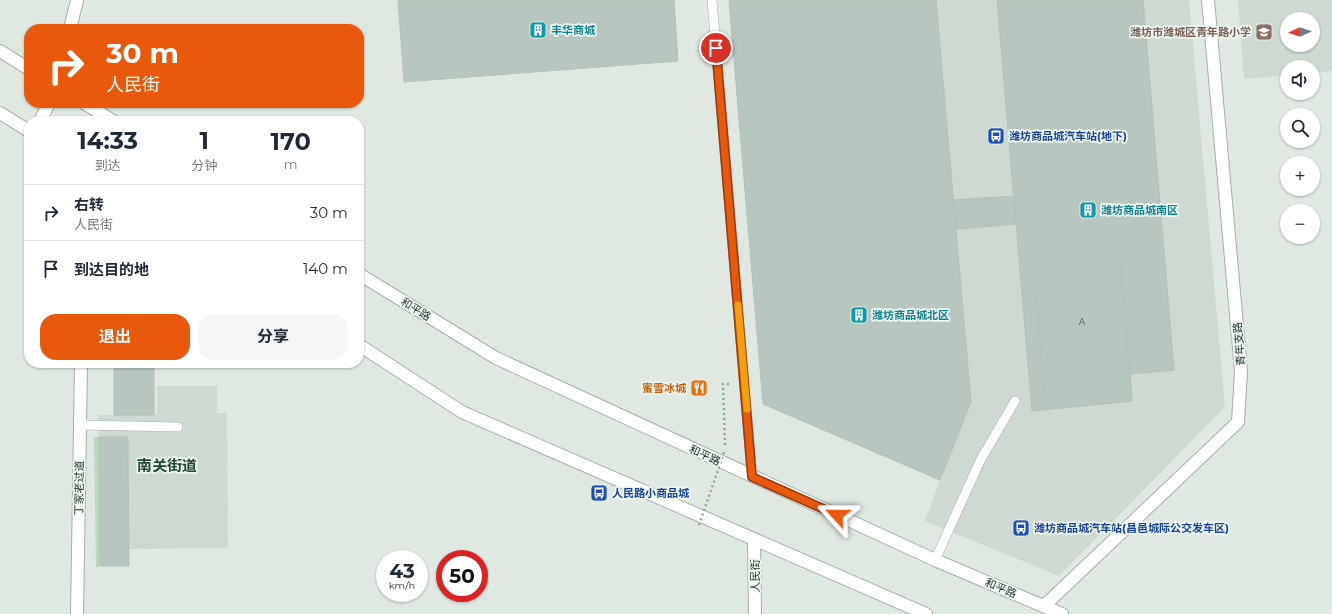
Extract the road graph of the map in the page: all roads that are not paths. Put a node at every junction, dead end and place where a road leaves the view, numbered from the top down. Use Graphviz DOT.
graph roads {
  1 [pos="77,0"];
  2 [pos="712,0"];
  3 [pos="1208,0"];
  4 [pos="71,24"];
  5 [pos="0,51"];
  6 [pos="24,66"];
  7 [pos="92,108"];
  8 [pos="0,113"];
  9 [pos="105,116"];
  10 [pos="24,128"];
  11 [pos="364,277"];
  12 [pos="364,348"];
  13 [pos="81,368"];
  14 [pos="1015,401"];
  15 [pos="80,425"];
  16 [pos="178,427"];
  17 [pos="752,477"];
  18 [pos="754,539"];
  19 [pos="935,560"];
  20 [pos="1044,606"];
  21 [pos="77,614"];
  22 [pos="755,614"];
  23 [pos="926,614"];
  24 [pos="1062,614"];
  1 -- 4 [label="main road"];
  2 -- 17 [label="lane"];
  3 -- 20 [label="main road, 青年支路"];
  5 -- 6 [label="main road"];
  7 -- 9 [label="main road"];
  8 -- 10 [label="main road"];
  11 -- 17 [label="main road, 和平路"];
  12 -- 18 [label="main road"];
  13 -- 15 [label="main road, 丁家老过道"];
  14 -- 19 [label="lane"];
  15 -- 16 [label="lane"];
  15 -- 21 [label="main road, 丁家老过道"];
  17 -- 19 [label="main road, 和平路"];
  18 -- 22 [label="main road, 人民街"];
  18 -- 23 [label="main road"];
  19 -- 20 [label="main road, 和平路"];
  20 -- 24 [label="main road, 和平路"];
}
